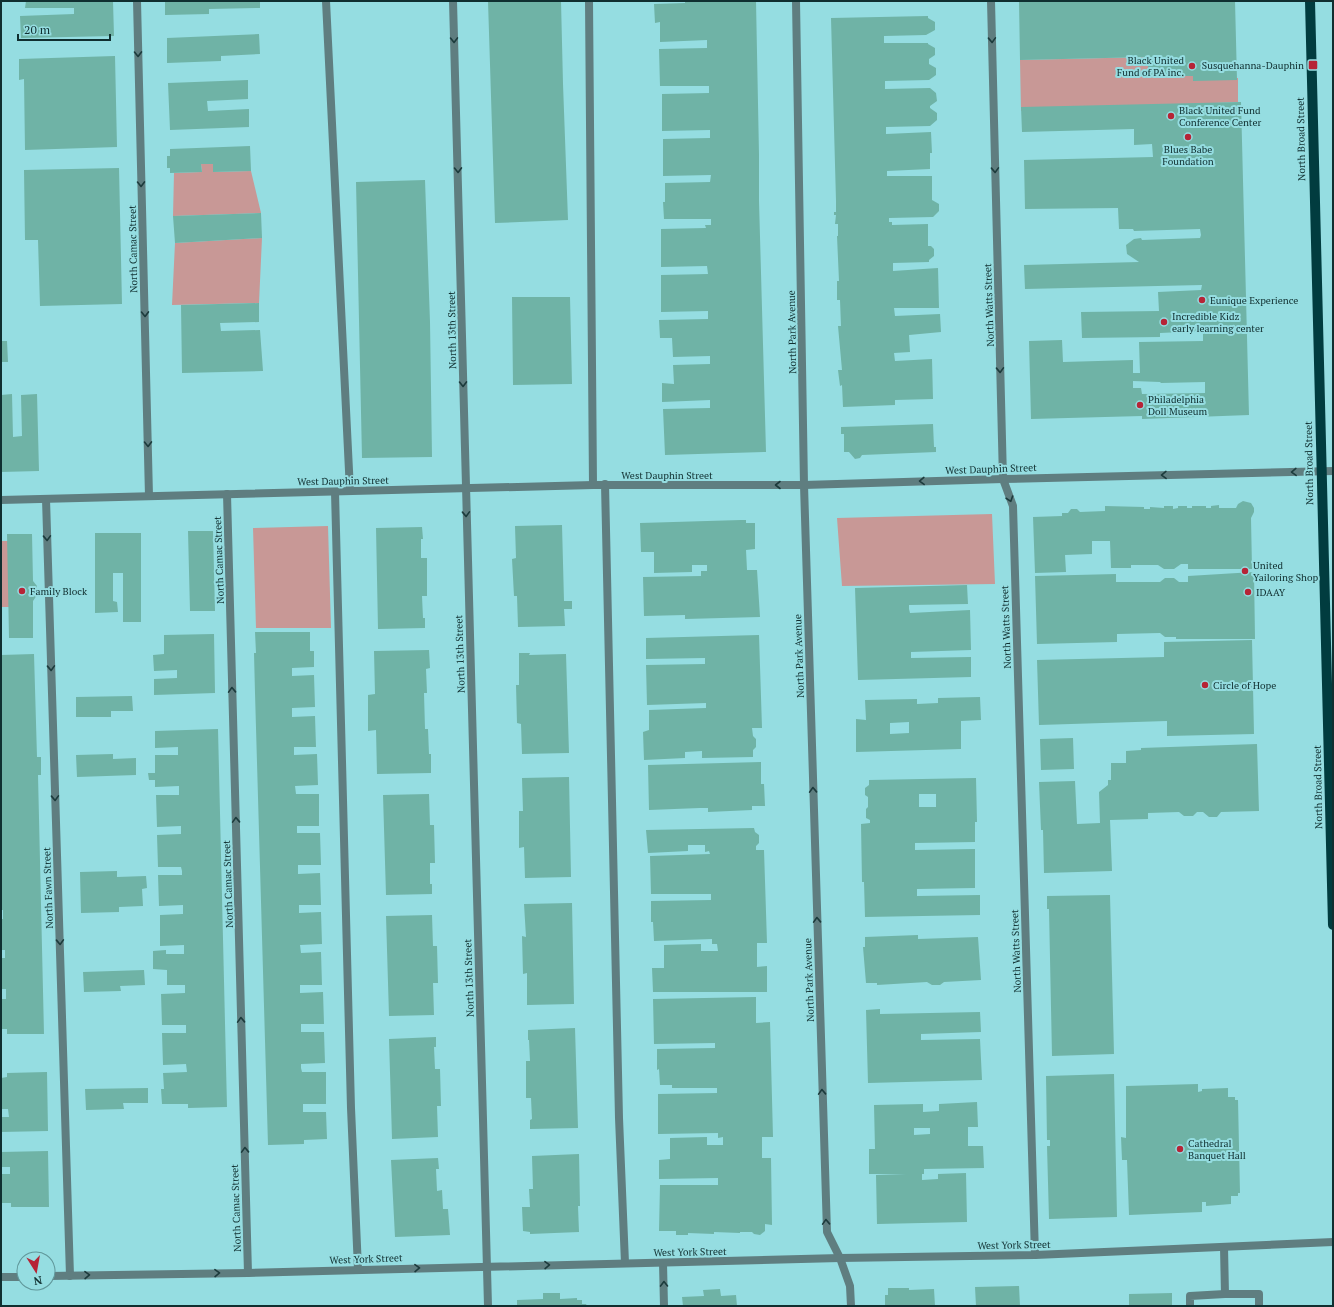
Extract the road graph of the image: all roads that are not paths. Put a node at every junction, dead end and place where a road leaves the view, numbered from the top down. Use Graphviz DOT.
graph roads {
  1 [pos="137,1"];
  2 [pos="326,1"];
  3 [pos="453,1"];
  4 [pos="589,1"];
  5 [pos="796,1"];
  6 [pos="991,1"];
  7 [pos="1310,1"];
  8 [pos="1322,471"];
  9 [pos="1333,471"];
  10 [pos="1003,479"];
  11 [pos="605,484"];
  12 [pos="593,485"];
  13 [pos="804,485"];
  14 [pos="466,488"];
  15 [pos="350,491"];
  16 [pos="335,492"];
  17 [pos="227,494"];
  18 [pos="149,496"];
  19 [pos="46,499"];
  20 [pos="1,500"];
  21 [pos="1333,925"];
  22 [pos="1333,1242"];
  23 [pos="1224,1247"];
  24 [pos="1034,1255"];
  25 [pos="840,1258"];
  26 [pos="625,1263"];
  27 [pos="663,1263"];
  28 [pos="487,1266"];
  29 [pos="358,1269"];
  30 [pos="248,1273"];
  31 [pos="56,1276"];
  32 [pos="70,1276"];
  33 [pos="1,1277"];
  34 [pos="16,1277"];
  35 [pos="1225,1294"];
  36 [pos="488,1306"];
  37 [pos="664,1306"];
  38 [pos="851,1306"];
  39 [pos="1190,1306"];
  40 [pos="1259,1306"];
  1 -- 18 [label="street, North Camac Street, one-way"];
  2 -- 15 [label="street"];
  3 -- 14 [label="street, North 13th Street, one-way"];
  4 -- 12 [label="street"];
  5 -- 13 [label="street, North Park Avenue"];
  6 -- 10 [label="street, North Watts Street, one-way"];
  7 -- 8 [label="main road, North Broad Street"];
  8 -- 9 [label="street, West Dauphin Street"];
  8 -- 10 [label="street, West Dauphin Street, one-way"];
  8 -- 21 [label="main road, North Broad Street"];
  10 -- 13 [label="street, West Dauphin Street, one-way"];
  10 -- 24 [label="street, North Watts Street, one-way"];
  11 -- 12 [label="street, West Dauphin Street"];
  13 -- 11 [label="street, West Dauphin Street, one-way"];
  11 -- 26 [label="street"];
  12 -- 14 [label="street, West Dauphin Street"];
  25 -- 13 [label="street, North Park Avenue, one-way"];
  14 -- 15 [label="street, West Dauphin Street"];
  14 -- 28 [label="street, North 13th Street, one-way"];
  15 -- 16 [label="street, West Dauphin Street"];
  16 -- 17 [label="street, West Dauphin Street"];
  16 -- 29 [label="street"];
  17 -- 18 [label="street, West Dauphin Street"];
  30 -- 17 [label="street, North Camac Street, one-way"];
  18 -- 19 [label="street, West Dauphin Street"];
  19 -- 20 [label="street, West Dauphin Street"];
  19 -- 32 [label="street, North Fawn Street, one-way"];
  22 -- 23 [label="street, West York Street"];
  23 -- 24 [label="street, West York Street"];
  23 -- 35 [label="street"];
  24 -- 25 [label="street, West York Street"];
  25 -- 27 [label="street, West York Street"];
  25 -- 38 [label="street, North Park Avenue"];
  26 -- 27 [label="street, West York Street"];
  28 -- 26 [label="street, West York Street, one-way"];
  37 -- 27 [label="street, one-way"];
  29 -- 28 [label="street, West York Street, one-way"];
  28 -- 36 [label="street, North 13th Street"];
  29 -- 30 [label="street, West York Street"];
  32 -- 30 [label="street, West York Street, one-way"];
  31 -- 32 [label="street, West York Street"];
  33 -- 34 [label="street"];
  35 -- 39 [label="street"];
  35 -- 40 [label="street"];
}
